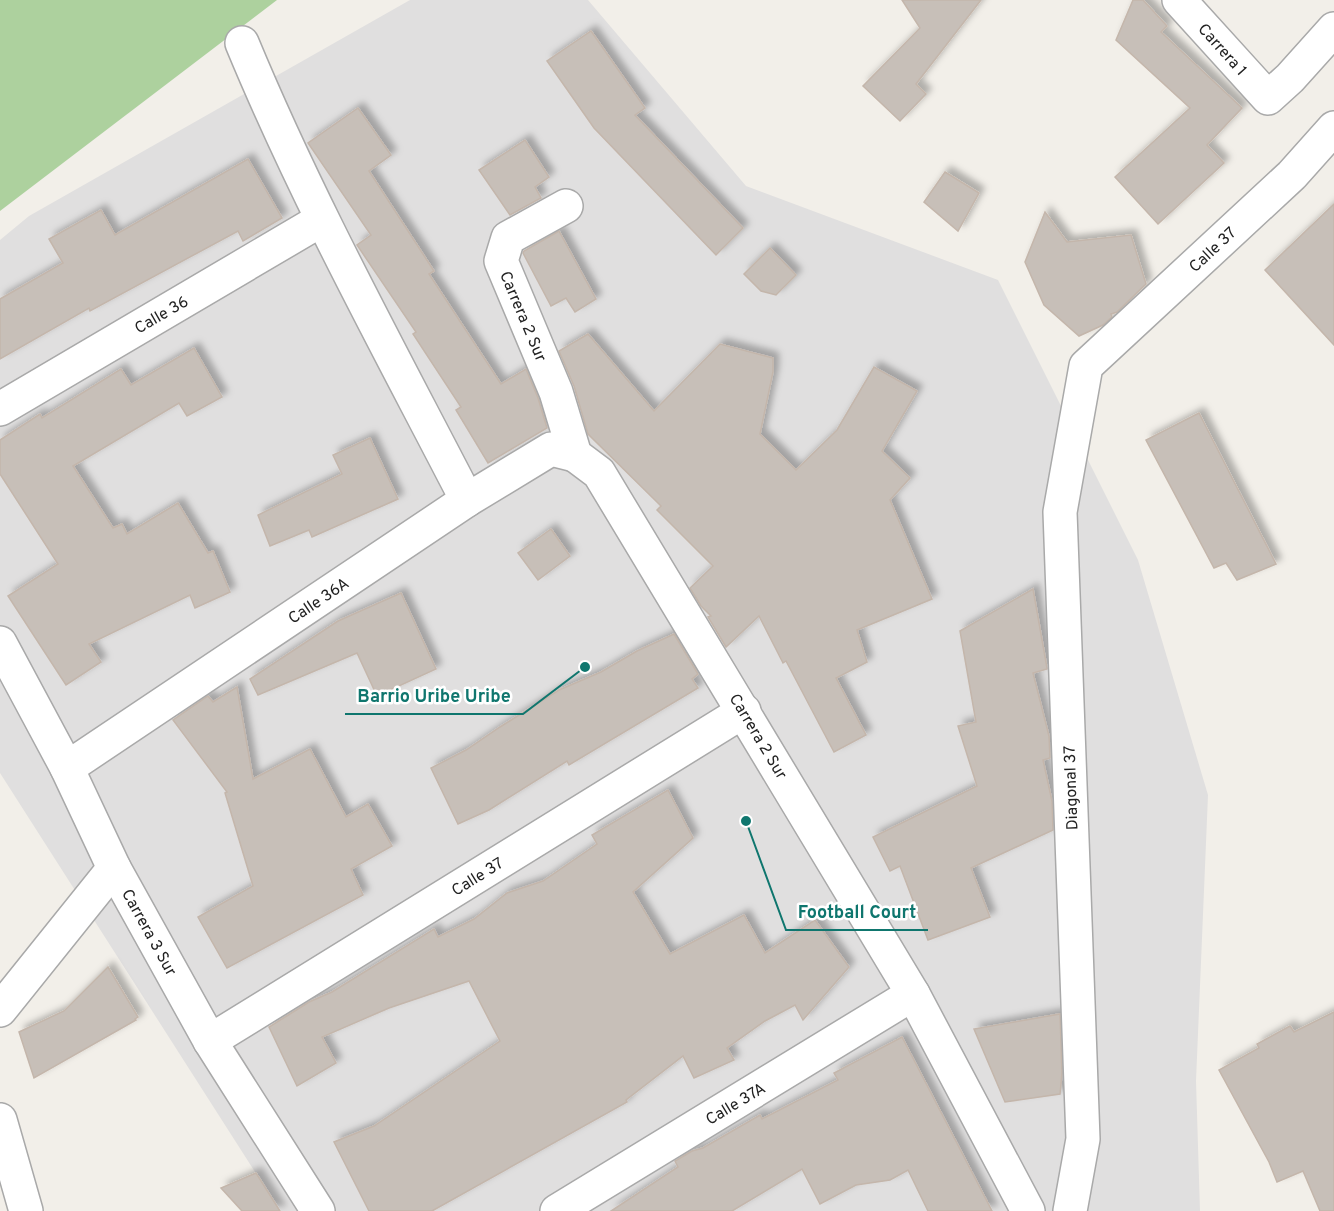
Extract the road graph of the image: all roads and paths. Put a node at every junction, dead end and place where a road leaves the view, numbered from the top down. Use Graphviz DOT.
graph roads {
  1 [pos="1179,0"];
  2 [pos="1334,29"];
  3 [pos="242,43"];
  4 [pos="1334,128"];
  5 [pos="566,206"];
  6 [pos="321,220"];
  7 [pos="1086,366"];
  8 [pos="0,409"];
  9 [pos="575,454"];
  10 [pos="467,500"];
  11 [pos="0,643"];
  12 [pos="744,711"];
  13 [pos="67,768"];
  14 [pos="114,868"];
  15 [pos="913,994"];
  16 [pos="0,1010"];
  17 [pos="210,1041"];
  18 [pos="0,1120"];
  19 [pos="26,1211"];
  20 [pos="318,1211"];
  21 [pos="557,1211"];
  22 [pos="1028,1211"];
  23 [pos="1070,1211"];
  1 -- 2 [label="street, Carrera 1"];
  3 -- 6 [label="street"];
  4 -- 7 [label="street, Calle 37"];
  5 -- 9 [label="street, Carrera 2 Sur"];
  6 -- 8 [label="street, Calle 36"];
  6 -- 10 [label="street"];
  7 -- 23 [label="street, Diagonal 37"];
  9 -- 10 [label="street, Calle 36A"];
  9 -- 12 [label="street, Carrera 2 Sur"];
  10 -- 13 [label="street, Calle 36A"];
  11 -- 13 [label="street, Carrera 3 Sur"];
  12 -- 15 [label="street, Carrera 2 Sur"];
  12 -- 17 [label="street, Calle 37"];
  13 -- 14 [label="street, Carrera 3 Sur"];
  14 -- 16 [label="street"];
  14 -- 17 [label="street, Carrera 3 Sur"];
  15 -- 21 [label="street, Calle 37A"];
  15 -- 22 [label="street, Carrera 2 Sur"];
  17 -- 20 [label="street, Carrera 3 Sur"];
  18 -- 19 [label="street"];
}
